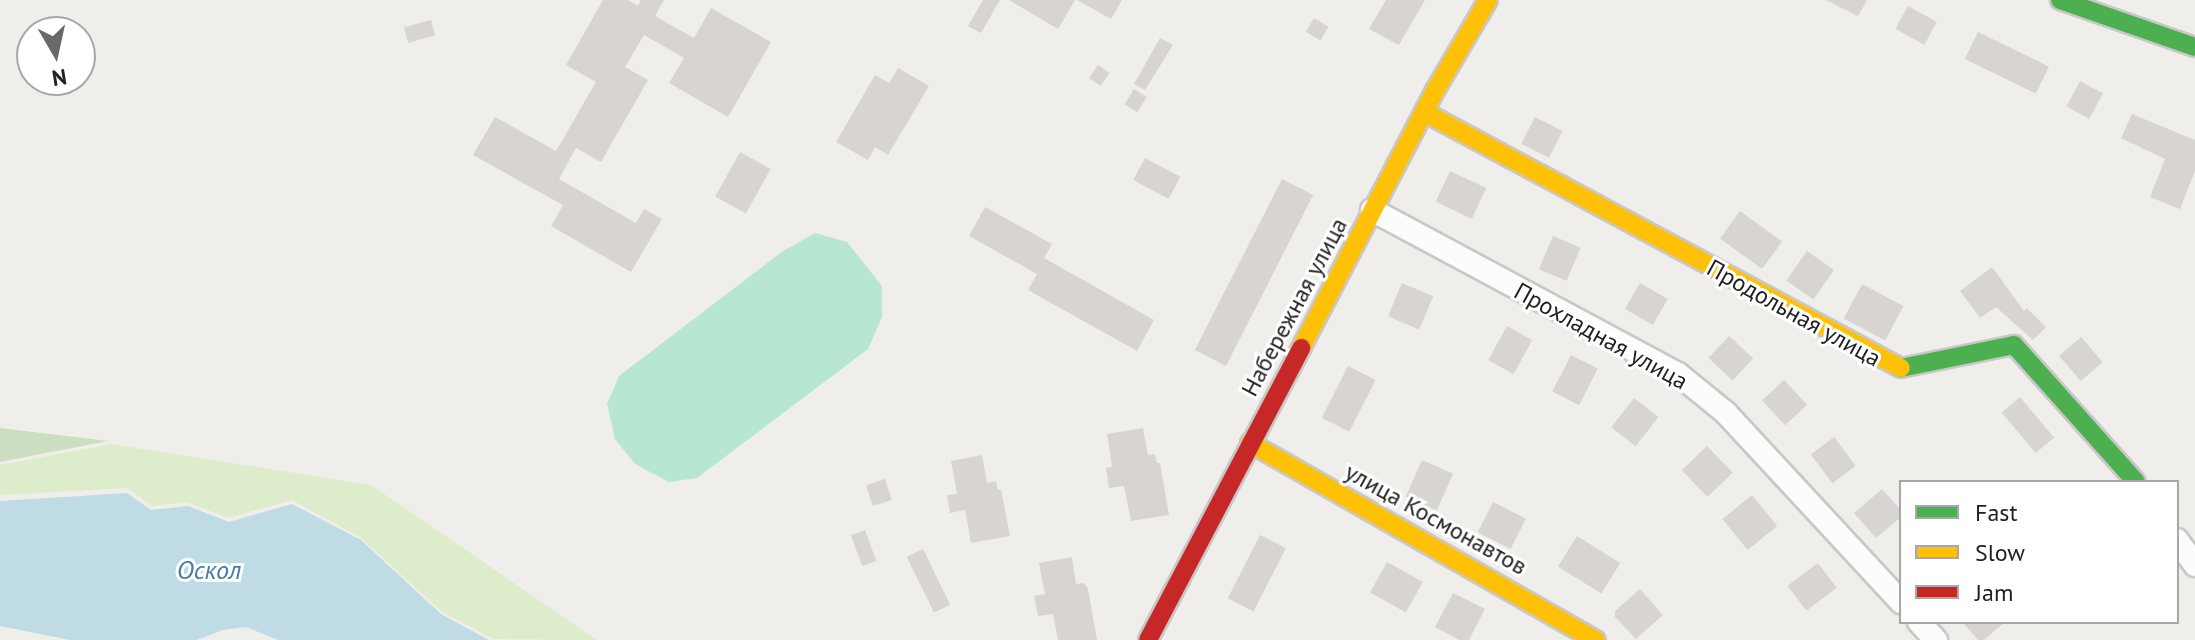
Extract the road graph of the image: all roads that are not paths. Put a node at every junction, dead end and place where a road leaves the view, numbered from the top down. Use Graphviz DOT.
graph roads {
  1 [pos="1488,0"];
  2 [pos="2060,0"];
  3 [pos="2195,47"];
  4 [pos="1424,112"];
  5 [pos="1372,210"];
  6 [pos="1250,443"];
  7 [pos="2134,480"];
  8 [pos="2179,543"];
  9 [pos="2195,565"];
  10 [pos="1899,600"];
  11 [pos="1921,624"];
  12 [pos="1148,640"];
  13 [pos="1596,640"];
  14 [pos="1936,640"];
  1 -- 4 [label="street, Набережная улица"];
  2 -- 3 [label="street"];
  4 -- 5 [label="street, Набережная улица"];
  4 -- 7 [label="street, Продольная улица"];
  5 -- 6 [label="street, Набережная улица"];
  5 -- 10 [label="street, Прохладная улица"];
  6 -- 12 [label="street, Набережная улица"];
  6 -- 13 [label="street, улица Космонавтов"];
  8 -- 9 [label="street"];
  11 -- 14 [label="street"];
}
